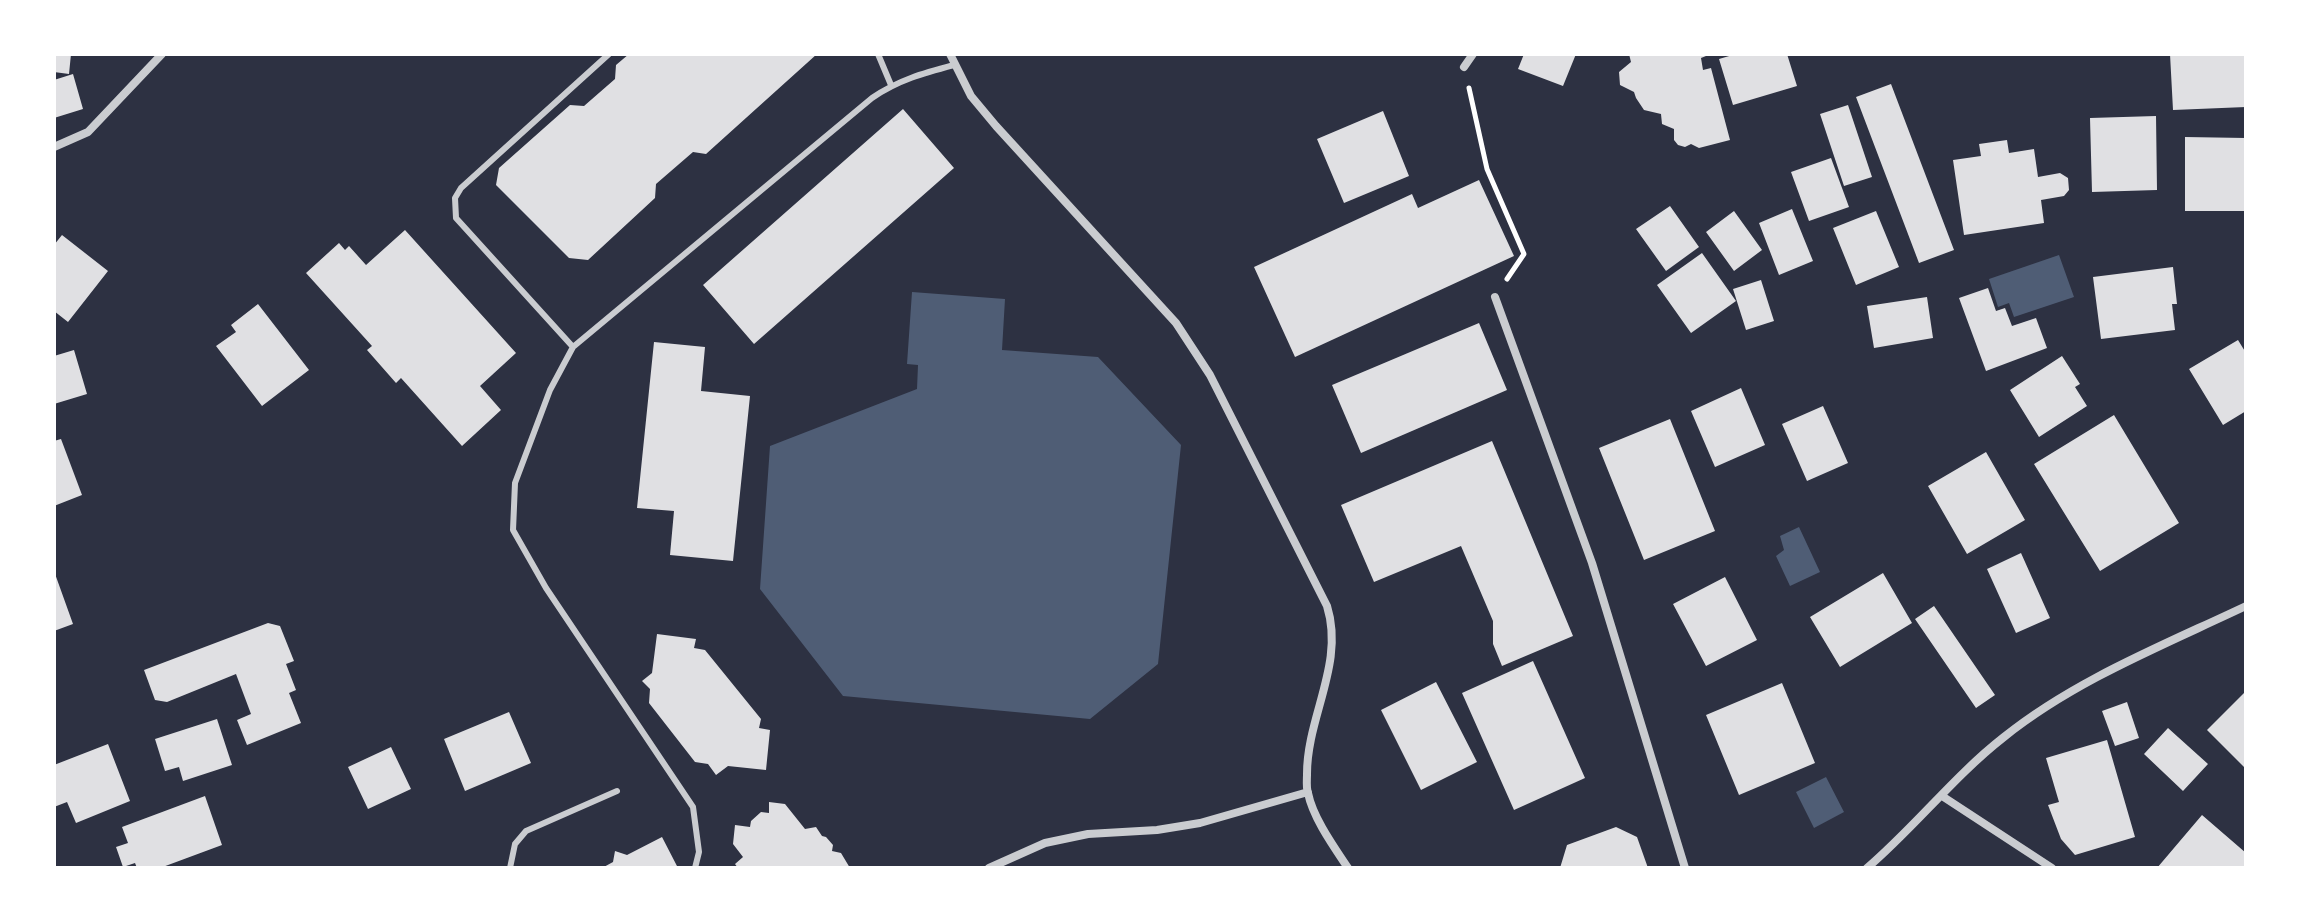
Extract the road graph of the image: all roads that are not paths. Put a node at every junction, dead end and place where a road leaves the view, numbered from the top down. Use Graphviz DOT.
graph roads {
  1 [pos="162,54"];
  2 [pos="609,54"];
  3 [pos="878,54"];
  4 [pos="950,54"];
  5 [pos="1473,54"];
  6 [pos="954,65"];
  7 [pos="1464,67"];
  8 [pos="891,85"];
  9 [pos="54,147"];
  10 [pos="1495,297"];
  11 [pos="573,347"];
  12 [pos="2246,606"];
  13 [pos="617,791"];
  14 [pos="1308,792"];
  15 [pos="1942,796"];
  16 [pos="510,868"];
  17 [pos="695,868"];
  18 [pos="989,868"];
  19 [pos="1348,868"];
  20 [pos="1685,868"];
  21 [pos="1867,868"];
  22 [pos="2052,868"];
  1 -- 9 [label="street"];
  2 -- 11 [label="lane"];
  3 -- 8 [label="lane"];
  4 -- 6 [label="street"];
  5 -- 7 [label="street"];
  6 -- 8 [label="lane"];
  6 -- 14 [label="street"];
  8 -- 11 [label="lane"];
  10 -- 20 [label="street"];
  11 -- 17 [label="lane"];
  12 -- 15 [label="street"];
  13 -- 16 [label="lane"];
  14 -- 18 [label="street"];
  14 -- 19 [label="street"];
  15 -- 21 [label="street"];
  15 -- 22 [label="street"];
}
